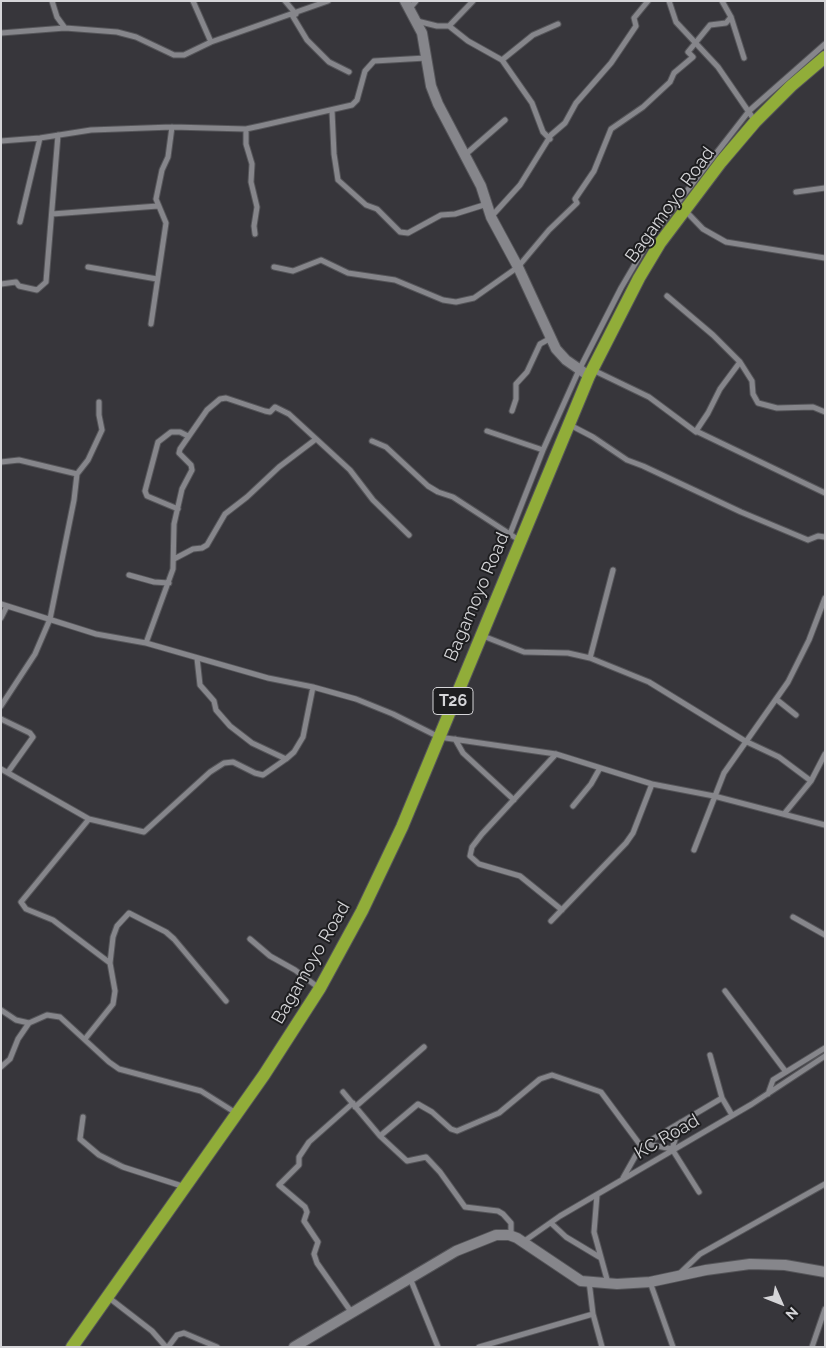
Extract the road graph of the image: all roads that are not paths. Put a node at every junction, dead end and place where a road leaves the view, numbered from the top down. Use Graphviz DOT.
graph roads {
  1 [pos="52,1"];
  2 [pos="193,1"];
  3 [pos="285,1"];
  4 [pos="328,1"];
  5 [pos="473,1"];
  6 [pos="648,1"];
  7 [pos="669,1"];
  8 [pos="722,1"];
  9 [pos="411,3"];
  10 [pos="294,14"];
  11 [pos="731,17"];
  12 [pos="416,21"];
  13 [pos="558,24"];
  14 [pos="449,26"];
  15 [pos="65,28"];
  16 [pos="1,33"];
  17 [pos="211,42"];
  18 [pos="695,43"];
  19 [pos="825,44"];
  20 [pos="825,57"];
  21 [pos="426,58"];
  22 [pos="744,58"];
  23 [pos="502,60"];
  24 [pos="349,72"];
  25 [pos="332,111"];
  26 [pos="752,116"];
  27 [pos="504,120"];
  28 [pos="172,127"];
  29 [pos="246,129"];
  30 [pos="58,135"];
  31 [pos="40,138"];
  32 [pos="550,139"];
  33 [pos="1,141"];
  34 [pos="466,154"];
  35 [pos="825,188"];
  36 [pos="796,192"];
  37 [pos="487,204"];
  38 [pos="158,206"];
  39 [pos="681,206"];
  40 [pos="52,214"];
  41 [pos="491,217"];
  42 [pos="20,222"];
  43 [pos="255,234"];
  44 [pos="825,258"];
  45 [pos="88,267"];
  46 [pos="274,267"];
  47 [pos="518,267"];
  48 [pos="157,279"];
  49 [pos="1,284"];
  50 [pos="667,296"];
  51 [pos="151,324"];
  52 [pos="551,338"];
  53 [pos="740,362"];
  54 [pos="587,372"];
  55 [pos="100,402"];
  56 [pos="512,411"];
  57 [pos="825,412"];
  58 [pos="570,426"];
  59 [pos="487,431"];
  60 [pos="696,432"];
  61 [pos="188,436"];
  62 [pos="316,439"];
  63 [pos="372,441"];
  64 [pos="543,450"];
  65 [pos="1,456"];
  66 [pos="4,461"];
  67 [pos="77,474"];
  68 [pos="825,493"];
  69 [pos="178,509"];
  70 [pos="409,535"];
  71 [pos="515,537"];
  72 [pos="825,538"];
  73 [pos="174,558"];
  74 [pos="614,570"];
  75 [pos="129,576"];
  76 [pos="169,583"];
  77 [pos="825,598"];
  78 [pos="4,605"];
  79 [pos="1,618"];
  80 [pos="50,619"];
  81 [pos="480,635"];
  82 [pos="146,643"];
  83 [pos="197,658"];
  84 [pos="590,658"];
  85 [pos="313,687"];
  86 [pos="776,699"];
  87 [pos="1,706"];
  88 [pos="796,715"];
  89 [pos="1,719"];
  90 [pos="440,737"];
  91 [pos="455,739"];
  92 [pos="745,741"];
  93 [pos="556,754"];
  94 [pos="825,754"];
  95 [pos="286,759"];
  96 [pos="600,768"];
  97 [pos="1,769"];
  98 [pos="8,772"];
  99 [pos="811,781"];
  100 [pos="652,784"];
  101 [pos="714,796"];
  102 [pos="514,800"];
  103 [pos="573,806"];
  104 [pos="784,814"];
  105 [pos="89,819"];
  106 [pos="825,825"];
  107 [pos="694,850"];
  108 [pos="562,910"];
  109 [pos="793,916"];
  110 [pos="551,921"];
  111 [pos="825,935"];
  112 [pos="250,939"];
  113 [pos="110,963"];
  114 [pos="320,988"];
  115 [pos="725,991"];
  116 [pos="226,1001"];
  117 [pos="1,1010"];
  118 [pos="29,1023"];
  119 [pos="85,1039"];
  120 [pos="424,1047"];
  121 [pos="825,1048"];
  122 [pos="710,1055"];
  123 [pos="825,1056"];
  124 [pos="1,1067"];
  125 [pos="786,1072"];
  126 [pos="343,1092"];
  127 [pos="768,1094"];
  128 [pos="722,1098"];
  129 [pos="354,1105"];
  130 [pos="237,1114"];
  131 [pos="732,1115"];
  132 [pos="83,1117"];
  133 [pos="681,1122"];
  134 [pos="380,1136"];
  135 [pos="641,1146"];
  136 [pos="672,1149"];
  137 [pos="622,1178"];
  138 [pos="825,1184"];
  139 [pos="186,1187"];
  140 [pos="699,1192"];
  141 [pos="596,1195"];
  142 [pos="551,1223"];
  143 [pos="511,1236"];
  144 [pos="523,1242"];
  145 [pos="601,1258"];
  146 [pos="825,1272"];
  147 [pos="410,1278"];
  148 [pos="675,1278"];
  149 [pos="589,1281"];
  150 [pos="650,1282"];
  151 [pos="608,1283"];
  152 [pos="107,1297"];
  153 [pos="825,1309"];
  154 [pos="352,1313"];
  155 [pos="593,1314"];
  156 [pos="311,1342"];
  157 [pos="72,1347"];
  158 [pos="167,1347"];
  159 [pos="217,1347"];
  160 [pos="294,1347"];
  161 [pos="438,1347"];
  162 [pos="479,1347"];
  163 [pos="602,1347"];
  164 [pos="673,1347"];
  165 [pos="812,1347"];
  1 -- 15 [label="street"];
  2 -- 17 [label="street"];
  3 -- 10 [label="street"];
  4 -- 10 [label="street"];
  5 -- 14 [label="street"];
  6 -- 32 [label="street"];
  7 -- 18 [label="street"];
  8 -- 11 [label="street"];
  9 -- 12 [label="street"];
  10 -- 17 [label="street"];
  10 -- 24 [label="street"];
  11 -- 18 [label="street"];
  11 -- 22 [label="street"];
  12 -- 14 [label="street"];
  12 -- 21 [label="street"];
  13 -- 23 [label="street"];
  14 -- 23 [label="street"];
  15 -- 16 [label="street"];
  15 -- 17 [label="street"];
  18 -- 26 [label="street"];
  18 -- 47 [label="street"];
  19 -- 26 [label="street"];
  20 -- 26 [label="highway, Bagamoyo Road / T26"];
  21 -- 25 [label="street"];
  21 -- 34 [label="street"];
  23 -- 32 [label="street"];
  25 -- 29 [label="street"];
  25 -- 37 [label="street"];
  26 -- 39 [label="highway, Bagamoyo Road / T26"];
  27 -- 34 [label="street"];
  28 -- 29 [label="street"];
  28 -- 30 [label="street"];
  28 -- 38 [label="street"];
  29 -- 43 [label="street"];
  30 -- 31 [label="street"];
  30 -- 40 [label="street"];
  31 -- 33 [label="street"];
  31 -- 42 [label="street"];
  32 -- 41 [label="street"];
  34 -- 37 [label="street"];
  35 -- 36 [label="street"];
  37 -- 41 [label="street"];
  38 -- 40 [label="street"];
  38 -- 48 [label="street"];
  39 -- 44 [label="street"];
  39 -- 54 [label="highway, Bagamoyo Road / T26"];
  40 -- 49 [label="street"];
  41 -- 47 [label="street"];
  45 -- 48 [label="street"];
  46 -- 47 [label="street"];
  47 -- 52 [label="street"];
  48 -- 51 [label="street"];
  50 -- 53 [label="street"];
  52 -- 54 [label="street"];
  52 -- 56 [label="street"];
  53 -- 57 [label="street"];
  53 -- 60 [label="street"];
  54 -- 58 [label="highway, Bagamoyo Road / T26"];
  54 -- 60 [label="street"];
  54 -- 64 [label="street"];
  55 -- 67 [label="street"];
  58 -- 71 [label="highway, Bagamoyo Road / T26"];
  58 -- 72 [label="street"];
  59 -- 64 [label="street"];
  60 -- 68 [label="street"];
  61 -- 62 [label="street"];
  61 -- 69 [label="street"];
  61 -- 69 [label="street"];
  62 -- 70 [label="street"];
  62 -- 73 [label="street"];
  63 -- 71 [label="street"];
  64 -- 71 [label="street"];
  65 -- 66 [label="street"];
  66 -- 67 [label="street"];
  67 -- 80 [label="street"];
  69 -- 73 [label="street"];
  71 -- 81 [label="highway, Bagamoyo Road / T26"];
  73 -- 76 [label="street"];
  74 -- 84 [label="street"];
  75 -- 76 [label="street"];
  76 -- 82 [label="street"];
  77 -- 86 [label="street"];
  78 -- 79 [label="street"];
  78 -- 80 [label="street"];
  80 -- 82 [label="street"];
  80 -- 87 [label="street"];
  81 -- 84 [label="street"];
  81 -- 90 [label="highway, Bagamoyo Road / T26"];
  82 -- 83 [label="street"];
  83 -- 85 [label="street"];
  83 -- 95 [label="street"];
  84 -- 92 [label="street"];
  85 -- 90 [label="street"];
  85 -- 95 [label="street"];
  86 -- 88 [label="street"];
  86 -- 92 [label="street"];
  89 -- 98 [label="street"];
  90 -- 91 [label="street"];
  90 -- 114 [label="highway, Bagamoyo Road / T26"];
  91 -- 93 [label="street"];
  91 -- 102 [label="street"];
  92 -- 99 [label="street"];
  92 -- 101 [label="street"];
  93 -- 96 [label="street"];
  93 -- 102 [label="street"];
  94 -- 99 [label="street"];
  95 -- 105 [label="street"];
  96 -- 100 [label="street"];
  96 -- 103 [label="street"];
  97 -- 98 [label="street"];
  98 -- 105 [label="street"];
  99 -- 104 [label="street"];
  100 -- 101 [label="street"];
  100 -- 108 [label="street"];
  101 -- 104 [label="street"];
  101 -- 107 [label="street"];
  102 -- 108 [label="street"];
  104 -- 106 [label="street"];
  105 -- 113 [label="street"];
  108 -- 110 [label="street"];
  109 -- 111 [label="street"];
  112 -- 114 [label="street"];
  113 -- 116 [label="street"];
  113 -- 119 [label="street"];
  114 -- 130 [label="highway, Bagamoyo Road / T26"];
  115 -- 125 [label="street"];
  117 -- 118 [label="street"];
  118 -- 119 [label="street"];
  118 -- 124 [label="street"];
  119 -- 130 [label="street"];
  120 -- 129 [label="street"];
  121 -- 125 [label="street"];
  122 -- 128 [label="street"];
  123 -- 127 [label="street, KC Road"];
  125 -- 127 [label="street"];
  126 -- 129 [label="street"];
  127 -- 131 [label="street, KC Road"];
  128 -- 131 [label="street"];
  128 -- 133 [label="street"];
  129 -- 134 [label="street"];
  129 -- 154 [label="street"];
  130 -- 139 [label="highway, Bagamoyo Road / T26"];
  131 -- 136 [label="street, KC Road"];
  132 -- 139 [label="street"];
  133 -- 135 [label="street"];
  133 -- 136 [label="street"];
  134 -- 135 [label="street"];
  134 -- 143 [label="street"];
  135 -- 136 [label="street"];
  135 -- 137 [label="street"];
  136 -- 137 [label="street, KC Road"];
  136 -- 140 [label="street"];
  137 -- 141 [label="street, KC Road"];
  138 -- 148 [label="street"];
  139 -- 152 [label="highway, Bagamoyo Road / T26"];
  141 -- 142 [label="street, KC Road"];
  141 -- 145 [label="street"];
  142 -- 144 [label="street, KC Road"];
  142 -- 145 [label="street"];
  143 -- 144 [label="street"];
  143 -- 147 [label="street"];
  144 -- 149 [label="street"];
  145 -- 151 [label="street"];
  146 -- 148 [label="street"];
  147 -- 154 [label="street"];
  147 -- 161 [label="street"];
  148 -- 150 [label="street"];
  149 -- 151 [label="street"];
  149 -- 155 [label="street"];
  150 -- 151 [label="street"];
  150 -- 164 [label="street"];
  152 -- 157 [label="highway, Bagamoyo Road / T26"];
  152 -- 158 [label="street"];
  153 -- 165 [label="street"];
  154 -- 156 [label="street"];
  155 -- 162 [label="street"];
  155 -- 163 [label="street"];
  156 -- 160 [label="street"];
  158 -- 159 [label="street"];
}
